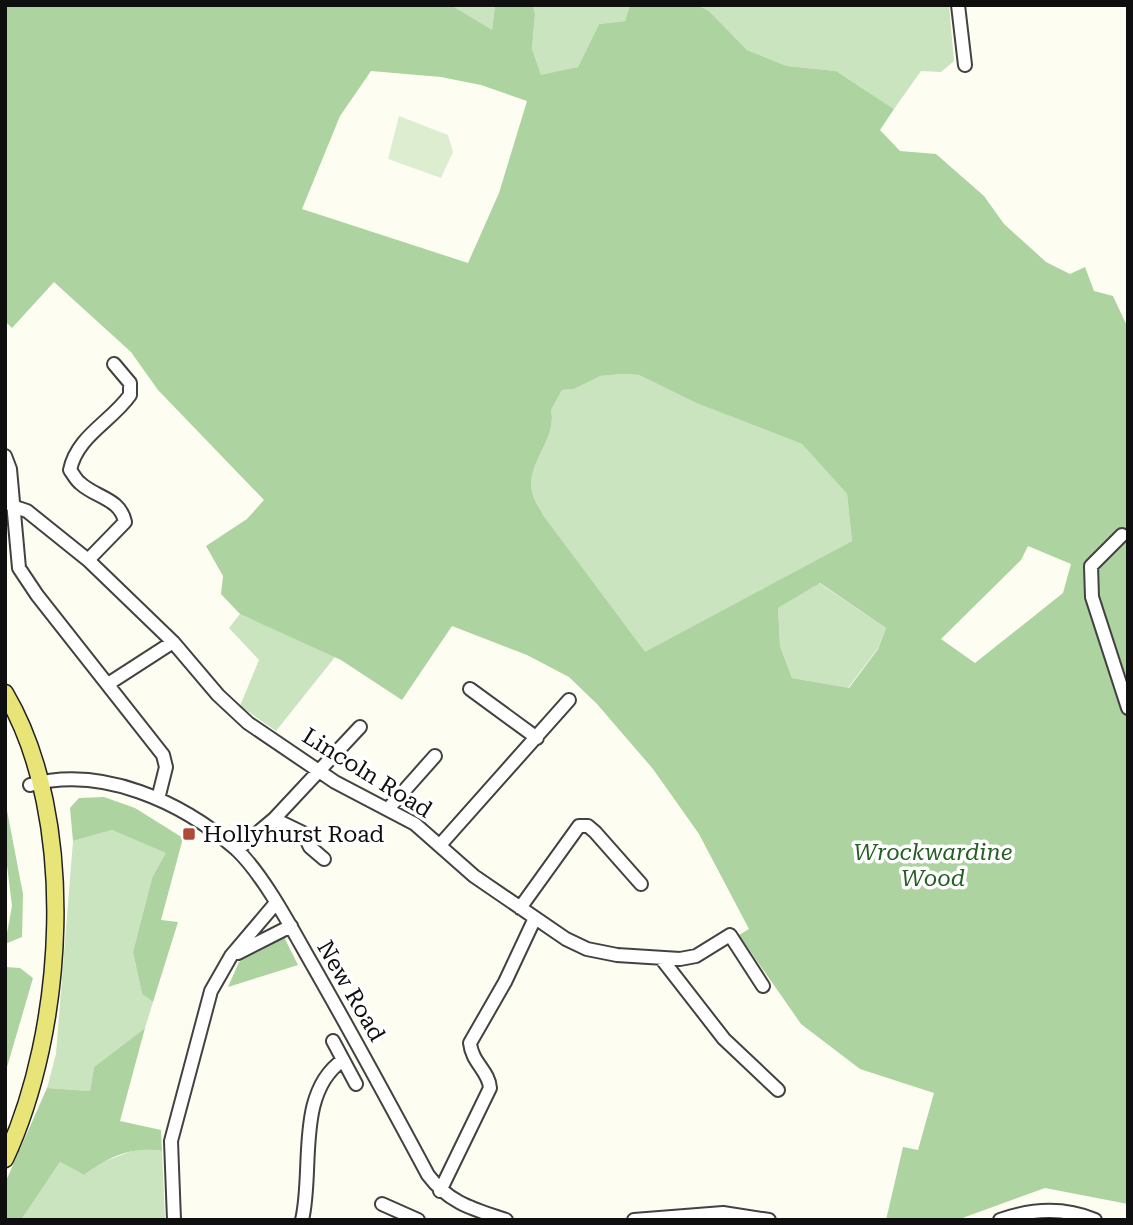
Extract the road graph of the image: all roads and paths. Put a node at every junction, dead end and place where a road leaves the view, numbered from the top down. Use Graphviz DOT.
graph roads {
  1 [pos="958,5"];
  2 [pos="965,65"];
  3 [pos="114,364"];
  4 [pos="5,456"];
  5 [pos="12,506"];
  6 [pos="1122,535"];
  7 [pos="88,560"];
  8 [pos="173,642"];
  9 [pos="108,684"];
  10 [pos="470,689"];
  11 [pos="5,693"];
  12 [pos="569,700"];
  13 [pos="1128,708"];
  14 [pos="5,713"];
  15 [pos="360,727"];
  16 [pos="537,738"];
  17 [pos="435,756"];
  18 [pos="318,770"];
  19 [pos="35,784"];
  20 [pos="158,799"];
  21 [pos="388,809"];
  22 [pos="274,819"];
  23 [pos="440,845"];
  24 [pos="237,850"];
  25 [pos="324,859"];
  26 [pos="641,884"];
  27 [pos="275,904"];
  28 [pos="520,908"];
  29 [pos="535,918"];
  30 [pos="291,926"];
  31 [pos="231,956"];
  32 [pos="661,958"];
  33 [pos="762,986"];
  34 [pos="333,1041"];
  35 [pos="343,1060"];
  36 [pos="356,1084"];
  37 [pos="769,1088"];
  38 [pos="5,1139"];
  39 [pos="5,1159"];
  40 [pos="440,1191"];
  41 [pos="382,1204"];
  42 [pos="462,1214"];
  43 [pos="1089,1217"];
  44 [pos="174,1220"];
  45 [pos="302,1220"];
  46 [pos="418,1220"];
  47 [pos="506,1220"];
  48 [pos="634,1220"];
  49 [pos="769,1220"];
  50 [pos="1000,1220"];
  1 -- 2 [label="street"];
  3 -- 7 [label="street"];
  4 -- 5 [label="street"];
  5 -- 7 [label="street, Lincoln Road"];
  5 -- 9 [label="street"];
  6 -- 13 [label="street"];
  7 -- 8 [label="street, Lincoln Road"];
  8 -- 9 [label="street"];
  8 -- 18 [label="street, Lincoln Road"];
  9 -- 20 [label="street"];
  10 -- 16 [label="street"];
  11 -- 19 [label="main road"];
  12 -- 16 [label="street"];
  14 -- 19 [label="main road"];
  15 -- 18 [label="street"];
  16 -- 23 [label="street"];
  17 -- 21 [label="street"];
  18 -- 21 [label="street, Lincoln Road"];
  18 -- 22 [label="street"];
  19 -- 20 [label="street, New Road"];
  19 -- 38 [label="main road"];
  19 -- 39 [label="main road"];
  20 -- 24 [label="street, New Road"];
  21 -- 23 [label="street, Lincoln Road"];
  22 -- 24 [label="street"];
  22 -- 25 [label="street"];
  23 -- 28 [label="street, Lincoln Road"];
  24 -- 27 [label="street, New Road"];
  26 -- 28 [label="street"];
  27 -- 30 [label="street, New Road"];
  27 -- 31 [label="street"];
  28 -- 29 [label="street, Lincoln Road"];
  29 -- 32 [label="street, Lincoln Road"];
  29 -- 40 [label="street"];
  30 -- 31 [label="street"];
  30 -- 40 [label="street, New Road"];
  31 -- 44 [label="street"];
  32 -- 33 [label="street, Lincoln Road"];
  32 -- 37 [label="street"];
  34 -- 35 [label="street"];
  35 -- 36 [label="street"];
  35 -- 45 [label="street"];
  40 -- 42 [label="street, New Road"];
  41 -- 46 [label="street"];
  42 -- 47 [label="street, New Road"];
  43 -- 50 [label="street"];
  48 -- 49 [label="street"];
}
